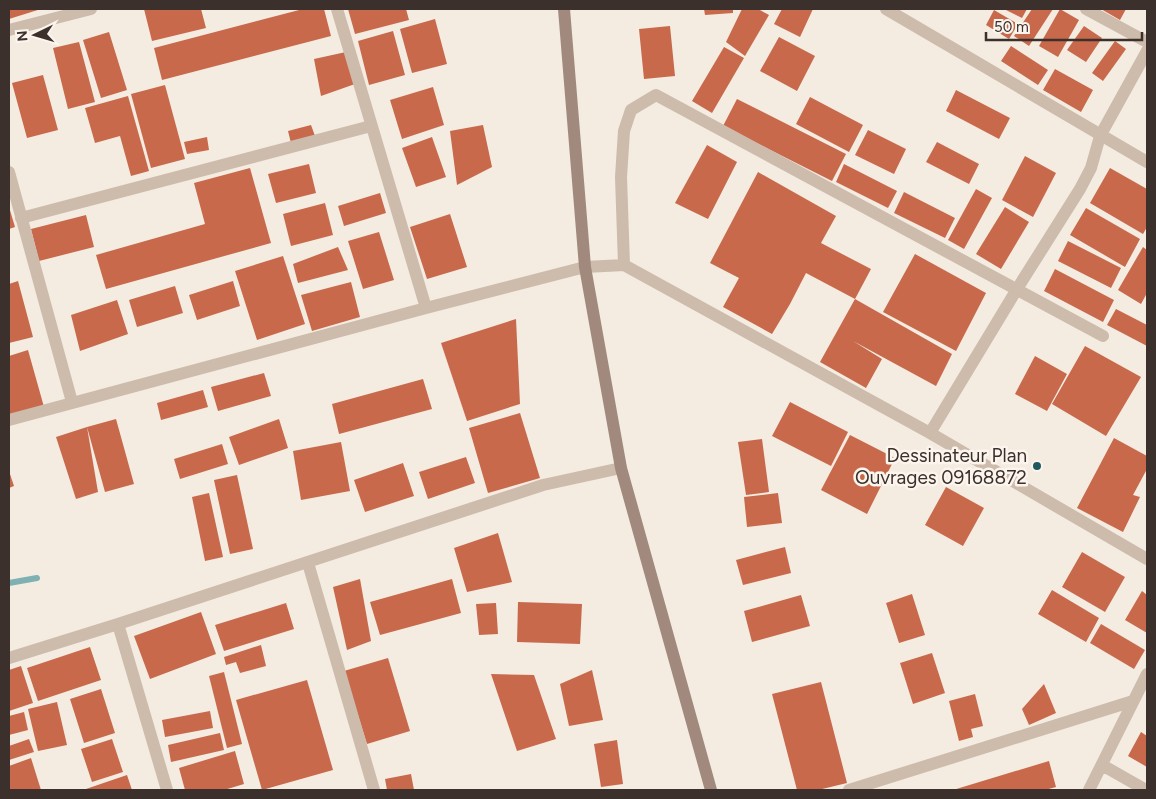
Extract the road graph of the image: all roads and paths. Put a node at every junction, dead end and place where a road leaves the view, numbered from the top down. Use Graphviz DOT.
graph roads {
  1 [pos="91,9"];
  2 [pos="337,9"];
  3 [pos="564,9"];
  4 [pos="886,9"];
  5 [pos="1086,9"];
  6 [pos="9,30"];
  7 [pos="1147,42"];
  8 [pos="1147,50"];
  9 [pos="371,126"];
  10 [pos="1100,136"];
  11 [pos="1147,162"];
  12 [pos="9,172"];
  13 [pos="21,218"];
  14 [pos="624,265"];
  15 [pos="585,267"];
  16 [pos="1017,289"];
  17 [pos="426,308"];
  18 [pos="1103,336"];
  19 [pos="72,402"];
  20 [pos="9,420"];
  21 [pos="930,433"];
  22 [pos="621,468"];
  23 [pos="1147,559"];
  24 [pos="308,563"];
  25 [pos="118,624"];
  26 [pos="9,658"];
  27 [pos="1147,674"];
  28 [pos="1133,701"];
  29 [pos="1102,764"];
  30 [pos="167,790"];
  31 [pos="374,790"];
  32 [pos="711,790"];
  33 [pos="849,790"];
  34 [pos="1089,790"];
  35 [pos="1146,790"];
  1 -- 6 [label="street"];
  2 -- 9 [label="street"];
  3 -- 15 [label="street"];
  4 -- 10 [label="street"];
  5 -- 7 [label="street"];
  8 -- 10 [label="street"];
  9 -- 13 [label="street"];
  9 -- 17 [label="street"];
  10 -- 11 [label="street"];
  10 -- 16 [label="street"];
  12 -- 13 [label="street"];
  13 -- 19 [label="street"];
  14 -- 15 [label="street"];
  14 -- 16 [label="street"];
  14 -- 21 [label="street"];
  15 -- 17 [label="street"];
  15 -- 22 [label="street"];
  16 -- 18 [label="street"];
  16 -- 21 [label="street"];
  17 -- 19 [label="street"];
  19 -- 20 [label="street"];
  21 -- 23 [label="street"];
  22 -- 24 [label="street"];
  22 -- 32 [label="street"];
  24 -- 25 [label="street"];
  24 -- 31 [label="street"];
  25 -- 26 [label="street"];
  25 -- 30 [label="street"];
  27 -- 28 [label="street"];
  28 -- 29 [label="street"];
  28 -- 33 [label="street"];
  29 -- 34 [label="street"];
  29 -- 35 [label="street"];
}
